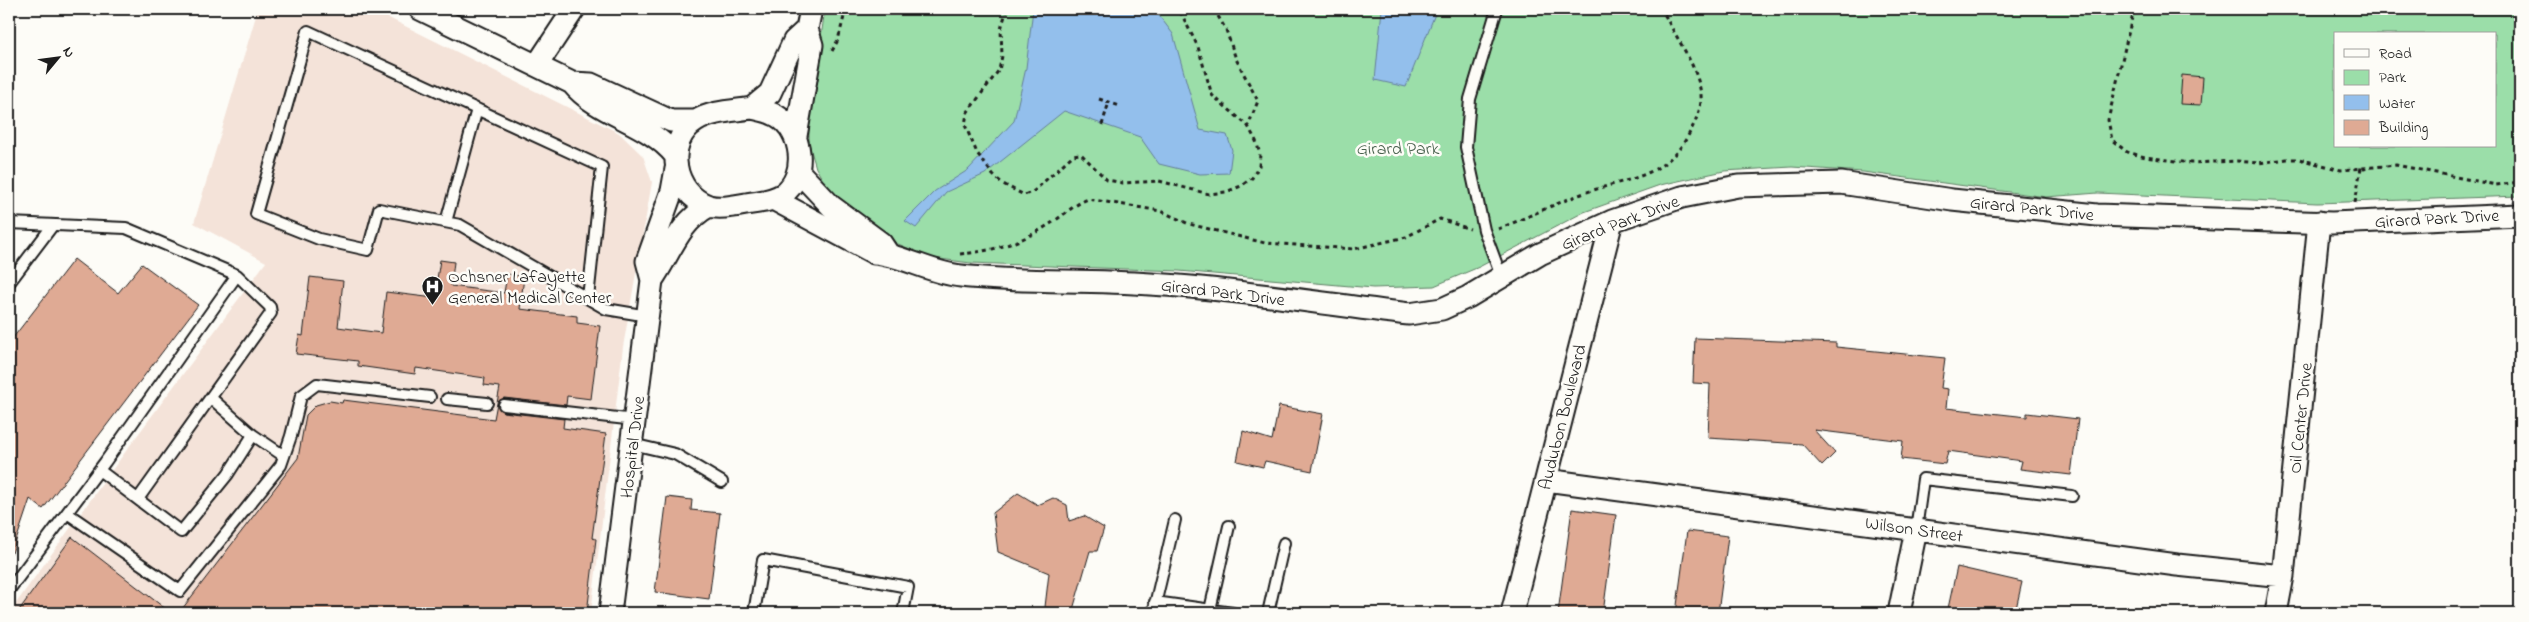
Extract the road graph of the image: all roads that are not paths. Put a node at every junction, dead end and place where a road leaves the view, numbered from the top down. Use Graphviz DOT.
graph roads {
  1 [pos="420,9"];
  2 [pos="574,9"];
  3 [pos="1497,9"];
  4 [pos="809,19"];
  5 [pos="537,65"];
  6 [pos="572,83"];
  7 [pos="752,108"];
  8 [pos="477,109"];
  9 [pos="696,121"];
  10 [pos="796,136"];
  11 [pos="676,162"];
  12 [pos="799,172"];
  13 [pos="772,199"];
  14 [pos="709,206"];
  15 [pos="2520,215"];
  16 [pos="1612,220"];
  17 [pos="446,222"];
  18 [pos="2319,222"];
  19 [pos="9,223"];
  20 [pos="53,225"];
  21 [pos="888,254"];
  22 [pos="237,275"];
  23 [pos="1502,276"];
  24 [pos="652,280"];
  25 [pos="9,284"];
  26 [pos="588,298"];
  27 [pos="648,316"];
  28 [pos="430,397"];
  29 [pos="211,398"];
  30 [pos="447,399"];
  31 [pos="486,403"];
  32 [pos="504,405"];
  33 [pos="635,420"];
  34 [pos="252,435"];
  35 [pos="632,444"];
  36 [pos="284,456"];
  37 [pos="99,470"];
  38 [pos="1546,480"];
  39 [pos="722,482"];
  40 [pos="2072,496"];
  41 [pos="138,499"];
  42 [pos="67,513"];
  43 [pos="1176,520"];
  44 [pos="1230,526"];
  45 [pos="1916,530"];
  46 [pos="1284,542"];
  47 [pos="2283,576"];
  48 [pos="9,590"];
  49 [pos="1155,602"];
  50 [pos="1210,610"];
  51 [pos="610,613"];
  52 [pos="754,613"];
  53 [pos="903,613"];
  54 [pos="1153,613"];
  55 [pos="1233,613"];
  56 [pos="1268,613"];
  57 [pos="1512,613"];
  58 [pos="1899,613"];
  59 [pos="2276,613"];
  1 -- 5 [label="street"];
  2 -- 5 [label="street"];
  3 -- 23 [label="lane"];
  4 -- 7 [label="street"];
  4 -- 10 [label="street"];
  5 -- 6 [label="street"];
  6 -- 9 [label="street"];
  6 -- 11 [label="street"];
  7 -- 9 [label="street"];
  7 -- 10 [label="street"];
  8 -- 17 [label="lane"];
  8 -- 17 [label="lane"];
  8 -- 26 [label="lane"];
  9 -- 11 [label="street"];
  10 -- 12 [label="street"];
  11 -- 14 [label="street"];
  11 -- 24 [label="street, Hospital Drive"];
  12 -- 13 [label="street"];
  12 -- 21 [label="street, Girard Park Drive"];
  13 -- 14 [label="street"];
  13 -- 21 [label="street, Girard Park Drive"];
  14 -- 24 [label="street, Hospital Drive"];
  15 -- 18 [label="street, Girard Park Drive"];
  16 -- 18 [label="street, Girard Park Drive"];
  16 -- 23 [label="street, Girard Park Drive"];
  16 -- 38 [label="street, Audubon Boulevard"];
  17 -- 26 [label="lane"];
  18 -- 47 [label="street, Oil Center Drive"];
  19 -- 20 [label="lane"];
  20 -- 22 [label="lane"];
  20 -- 25 [label="lane"];
  21 -- 23 [label="street, Girard Park Drive"];
  22 -- 29 [label="lane"];
  22 -- 37 [label="lane"];
  24 -- 27 [label="street, Hospital Drive"];
  26 -- 27 [label="lane"];
  27 -- 33 [label="street, Hospital Drive"];
  28 -- 36 [label="lane"];
  29 -- 34 [label="lane"];
  29 -- 41 [label="lane"];
  30 -- 31 [label="lane"];
  32 -- 33 [label="lane"];
  33 -- 35 [label="street, Hospital Drive"];
  34 -- 36 [label="lane"];
  34 -- 41 [label="lane"];
  35 -- 39 [label="lane"];
  35 -- 51 [label="street, Hospital Drive"];
  36 -- 42 [label="lane"];
  37 -- 41 [label="lane"];
  37 -- 42 [label="lane"];
  38 -- 45 [label="street, Wilson Street"];
  38 -- 57 [label="street, Audubon Boulevard"];
  40 -- 45 [label="lane"];
  42 -- 48 [label="lane"];
  43 -- 49 [label="lane"];
  44 -- 50 [label="lane"];
  45 -- 47 [label="street, Wilson Street"];
  45 -- 58 [label="street"];
  46 -- 56 [label="lane"];
  47 -- 59 [label="street, Oil Center Drive"];
  49 -- 50 [label="lane"];
  49 -- 54 [label="lane"];
  50 -- 55 [label="lane"];
  52 -- 53 [label="lane"];
}
